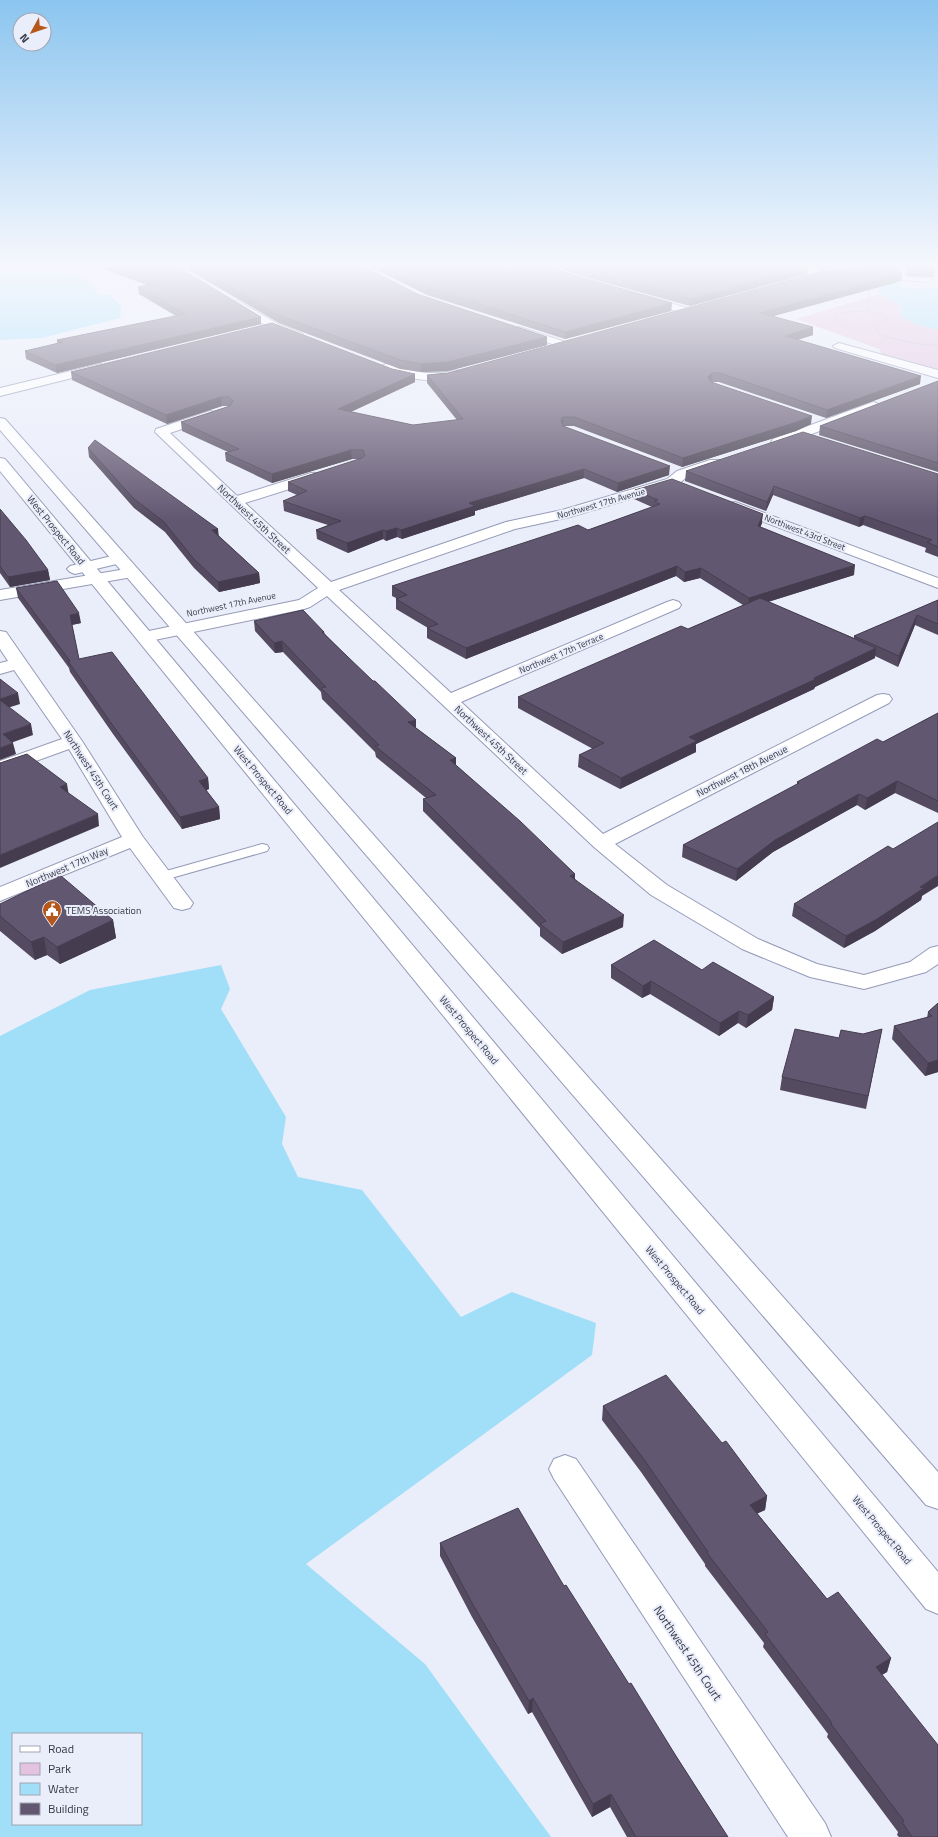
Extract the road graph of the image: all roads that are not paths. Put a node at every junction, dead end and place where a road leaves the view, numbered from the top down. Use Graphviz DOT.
graph roads {
  1 [pos="551,349"];
  2 [pos="847,349"];
  3 [pos="543,351"];
  4 [pos="375,364"];
  5 [pos="108,366"];
  6 [pos="470,370"];
  7 [pos="936,378"];
  8 [pos="0,392"];
  9 [pos="886,402"];
  10 [pos="220,412"];
  11 [pos="811,418"];
  12 [pos="0,422"];
  13 [pos="826,424"];
  14 [pos="802,435"];
  15 [pos="818,440"];
  16 [pos="765,447"];
  17 [pos="727,459"];
  18 [pos="0,462"];
  19 [pos="326,472"];
  20 [pos="235,501"];
  21 [pos="724,502"];
  22 [pos="126,566"];
  23 [pos="91,573"];
  24 [pos="938,583"];
  25 [pos="0,586"];
  26 [pos="327,589"];
  27 [pos="0,595"];
  28 [pos="673,605"];
  29 [pos="177,623"];
  30 [pos="140,631"];
  31 [pos="0,636"];
  32 [pos="9,666"];
  33 [pos="884,699"];
  34 [pos="449,701"];
  35 [pos="73,741"];
  36 [pos="0,768"];
  37 [pos="134,839"];
  38 [pos="601,843"];
  39 [pos="262,848"];
  40 [pos="164,876"];
  41 [pos="0,895"];
  42 [pos="182,903"];
  43 [pos="938,953"];
  44 [pos="565,1468"];
  45 [pos="938,1496"];
  46 [pos="938,1598"];
  47 [pos="811,1837"];
  1 -- 3 [label="street"];
  2 -- 7 [label="street"];
  4 -- 6 [label="street"];
  5 -- 8 [label="street"];
  9 -- 13 [label="street"];
  10 -- 20 [label="street, Northwest 45th Street"];
  11 -- 13 [label="street"];
  12 -- 22 [label="street"];
  13 -- 14 [label="street"];
  14 -- 15 [label="street"];
  14 -- 16 [label="street"];
  17 -- 26 [label="street, Northwest 17th Avenue"];
  18 -- 23 [label="street, West Prospect Road"];
  19 -- 20 [label="street"];
  20 -- 26 [label="street, Northwest 45th Street"];
  21 -- 24 [label="street, Northwest 43rd Street"];
  22 -- 23 [label="street"];
  22 -- 29 [label="street"];
  23 -- 25 [label="street"];
  23 -- 27 [label="street"];
  23 -- 30 [label="street, West Prospect Road"];
  26 -- 29 [label="street, Northwest 17th Avenue"];
  26 -- 34 [label="street, Northwest 45th Street"];
  28 -- 34 [label="street, Northwest 17th Terrace"];
  29 -- 30 [label="street, Northwest 17th Avenue"];
  29 -- 45 [label="street"];
  30 -- 46 [label="street, West Prospect Road"];
  31 -- 32 [label="street, Northwest 45th Court"];
  32 -- 35 [label="street, Northwest 45th Court"];
  33 -- 38 [label="street, Northwest 18th Avenue"];
  34 -- 38 [label="street, Northwest 45th Street"];
  35 -- 36 [label="street"];
  35 -- 37 [label="street, Northwest 45th Court"];
  37 -- 40 [label="street, Northwest 45th Court"];
  37 -- 41 [label="street, Northwest 17th Way"];
  38 -- 43 [label="street, Northwest 45th Street"];
  39 -- 40 [label="lane"];
  40 -- 42 [label="street, Northwest 45th Court"];
  44 -- 47 [label="street, Northwest 45th Court"];
}
